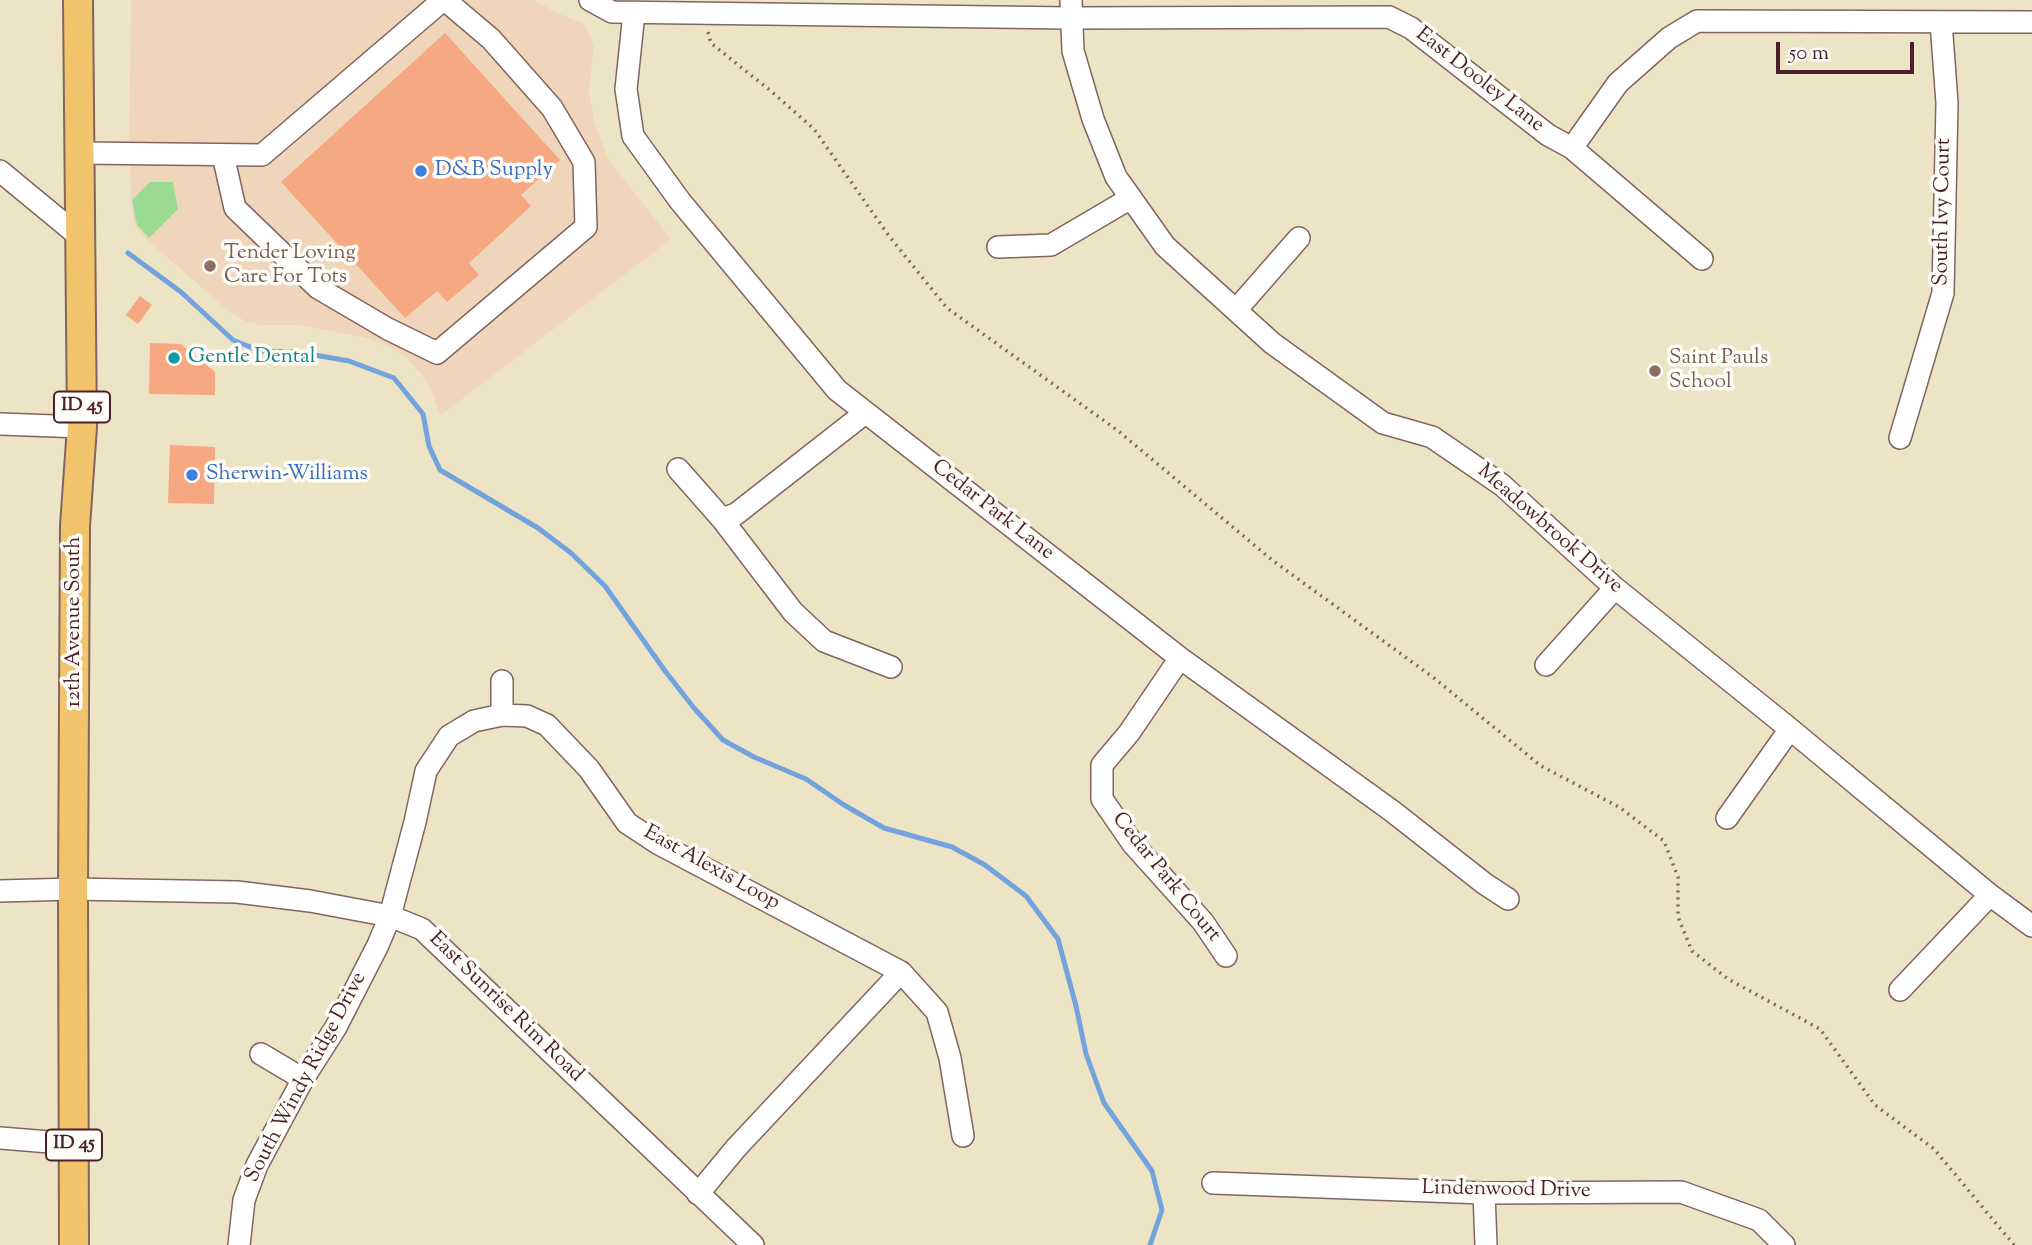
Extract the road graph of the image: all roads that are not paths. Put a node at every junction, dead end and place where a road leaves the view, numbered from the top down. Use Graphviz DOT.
graph roads {
  1 [pos="78,0"];
  2 [pos="444,0"];
  3 [pos="590,0"];
  4 [pos="1070,9"];
  5 [pos="634,13"];
  6 [pos="1941,22"];
  7 [pos="2032,22"];
  8 [pos="1572,148"];
  9 [pos="80,153"];
  10 [pos="223,155"];
  11 [pos="0,171"];
  12 [pos="1131,198"];
  13 [pos="80,237"];
  14 [pos="1299,238"];
  15 [pos="998,247"];
  16 [pos="1702,259"];
  17 [pos="1236,310"];
  18 [pos="865,413"];
  19 [pos="0,424"];
  20 [pos="82,427"];
  21 [pos="1900,438"];
  22 [pos="678,469"];
  23 [pos="722,519"];
  24 [pos="1615,588"];
  25 [pos="1180,658"];
  26 [pos="1546,665"];
  27 [pos="891,667"];
  28 [pos="502,681"];
  29 [pos="502,715"];
  30 [pos="1790,729"];
  31 [pos="1727,818"];
  32 [pos="72,889"];
  33 [pos="0,891"];
  34 [pos="1990,895"];
  35 [pos="1508,899"];
  36 [pos="390,916"];
  37 [pos="2032,926"];
  38 [pos="1226,956"];
  39 [pos="901,972"];
  40 [pos="1900,990"];
  41 [pos="261,1054"];
  42 [pos="303,1079"];
  43 [pos="963,1136"];
  44 [pos="0,1138"];
  45 [pos="74,1144"];
  46 [pos="1213,1183"];
  47 [pos="1484,1193"];
  48 [pos="698,1194"];
  49 [pos="74,1245"];
  50 [pos="239,1245"];
  51 [pos="753,1245"];
  52 [pos="1486,1245"];
  53 [pos="1784,1245"];
  1 -- 9 [label="main road, 12th Avenue South / ID 45"];
  2 -- 10 [label="street"];
  2 -- 10 [label="street"];
  3 -- 5 [label="street, East Dooley Lane"];
  4 -- 5 [label="street, East Dooley Lane"];
  4 -- 8 [label="street, East Dooley Lane"];
  4 -- 12 [label="street, Meadowbrook Drive"];
  5 -- 18 [label="street, Cedar Park Lane"];
  6 -- 7 [label="street"];
  6 -- 8 [label="street"];
  6 -- 21 [label="street, South Ivy Court"];
  8 -- 16 [label="street, East Dooley Lane"];
  9 -- 10 [label="street"];
  9 -- 13 [label="main road, 12th Avenue South / ID 45"];
  11 -- 13 [label="street"];
  12 -- 15 [label="street"];
  12 -- 17 [label="street, Meadowbrook Drive"];
  13 -- 20 [label="main road, 12th Avenue South / ID 45"];
  14 -- 17 [label="street"];
  17 -- 24 [label="street, Meadowbrook Drive"];
  18 -- 23 [label="street"];
  18 -- 25 [label="street, Cedar Park Lane"];
  19 -- 20 [label="street"];
  20 -- 32 [label="main road, 12th Avenue South / ID 45"];
  22 -- 23 [label="street"];
  23 -- 27 [label="street"];
  24 -- 26 [label="street"];
  24 -- 30 [label="street, Meadowbrook Drive"];
  25 -- 35 [label="street, Cedar Park Lane"];
  25 -- 38 [label="street, Cedar Park Court"];
  28 -- 29 [label="street"];
  29 -- 36 [label="street, East Alexis Loop"];
  29 -- 39 [label="street, East Alexis Loop"];
  30 -- 31 [label="street"];
  30 -- 34 [label="street, Meadowbrook Drive"];
  32 -- 33 [label="street, East Sunrise Rim Road"];
  32 -- 36 [label="street, East Sunrise Rim Road"];
  32 -- 45 [label="main road, 12th Avenue South / ID 45"];
  34 -- 37 [label="street, Meadowbrook Drive"];
  34 -- 40 [label="street"];
  36 -- 42 [label="street, South Windy Ridge Drive"];
  36 -- 48 [label="street, East Sunrise Rim Road"];
  39 -- 43 [label="street"];
  39 -- 48 [label="street"];
  41 -- 42 [label="street"];
  42 -- 50 [label="street, South Windy Ridge Drive"];
  44 -- 45 [label="street"];
  45 -- 49 [label="main road, 12th Avenue South / ID 45"];
  46 -- 47 [label="street, Lindenwood Drive"];
  47 -- 52 [label="street"];
  47 -- 53 [label="street, Lindenwood Drive"];
  48 -- 51 [label="street, East Sunrise Rim Road"];
}
